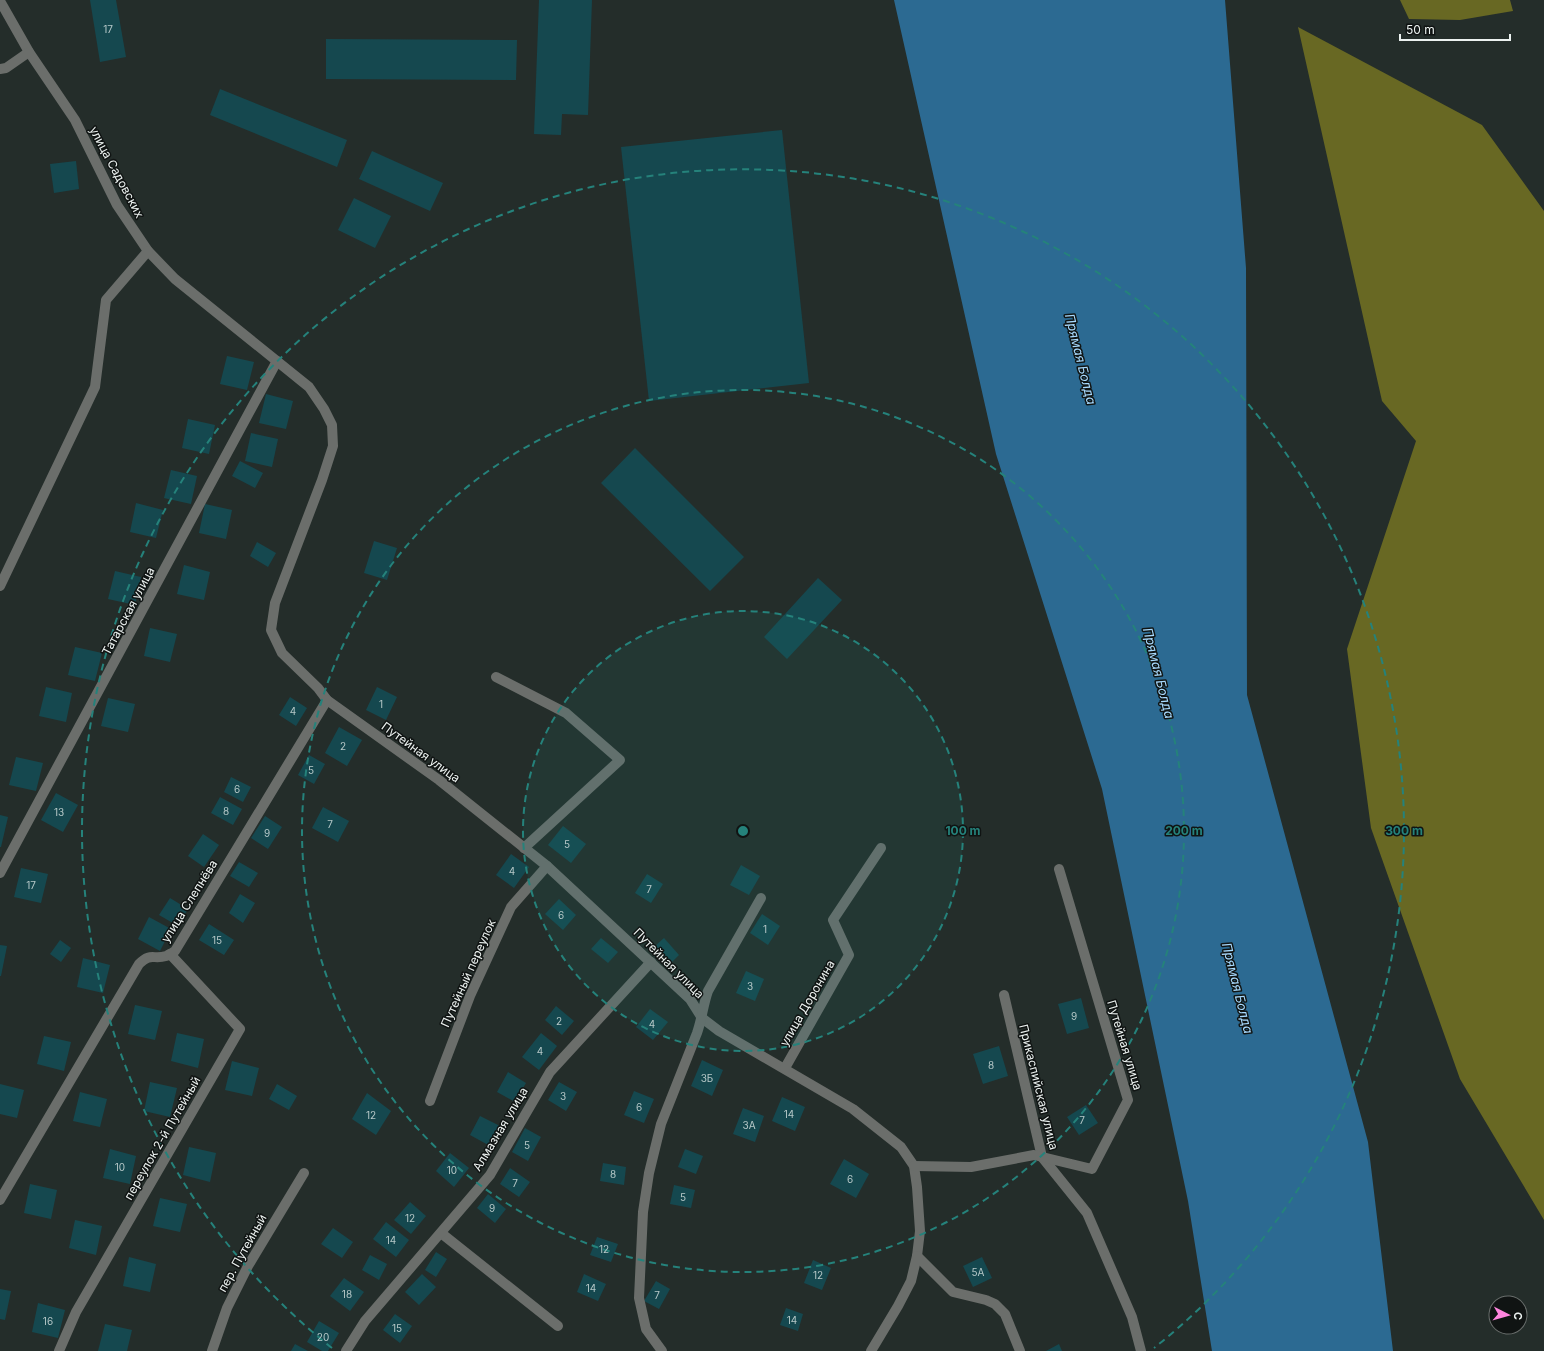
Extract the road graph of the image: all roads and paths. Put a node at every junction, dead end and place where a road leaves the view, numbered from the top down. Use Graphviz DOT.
graph roads {
  1 [pos="0,1"];
  2 [pos="29,52"];
  3 [pos="0,70"];
  4 [pos="148,250"];
  5 [pos="277,361"];
  6 [pos="0,586"];
  7 [pos="496,677"];
  8 [pos="327,700"];
  9 [pos="524,848"];
  10 [pos="880,848"];
  11 [pos="547,866"];
  12 [pos="1059,869"];
  13 [pos="0,873"];
  14 [pos="761,898"];
  15 [pos="170,954"];
  16 [pos="651,962"];
  17 [pos="1004,995"];
  18 [pos="702,1018"];
  19 [pos="785,1068"];
  20 [pos="430,1101"];
  21 [pos="1042,1157"];
  22 [pos="914,1166"];
  23 [pos="304,1173"];
  24 [pos="0,1200"];
  25 [pos="441,1233"];
  26 [pos="916,1256"];
  27 [pos="558,1326"];
  28 [pos="59,1351"];
  29 [pos="212,1351"];
  30 [pos="346,1351"];
  31 [pos="662,1351"];
  32 [pos="871,1351"];
  33 [pos="1020,1351"];
  34 [pos="1141,1351"];
  1 -- 2 [label="street, улица Садовских"];
  2 -- 3 [label="street"];
  2 -- 4 [label="street, улица Садовских"];
  4 -- 5 [label="street, улица Садовских"];
  4 -- 6 [label="street"];
  5 -- 8 [label="street, Путейная улица"];
  5 -- 13 [label="street, Татарская улица"];
  7 -- 9 [label="street"];
  8 -- 9 [label="street, Путейная улица"];
  8 -- 15 [label="street, улица Слепнёва"];
  9 -- 11 [label="street, Путейная улица"];
  10 -- 19 [label="street, улица Доронина"];
  11 -- 16 [label="street, Путейная улица"];
  11 -- 20 [label="street, Путейный переулок"];
  12 -- 21 [label="street, Путейная улица"];
  14 -- 18 [label="street"];
  15 -- 24 [label="street, улица Слепнёва"];
  15 -- 28 [label="street, переулок 2-й Путейный"];
  16 -- 18 [label="street, Путейная улица"];
  16 -- 25 [label="street, Алмазная улица"];
  17 -- 21 [label="street, Прикаспийская улица"];
  18 -- 19 [label="street, Путейная улица"];
  18 -- 31 [label="street"];
  19 -- 22 [label="street, Путейная улица"];
  21 -- 22 [label="street, Путейная улица"];
  21 -- 34 [label="street, Прикаспийская улица"];
  22 -- 26 [label="street"];
  23 -- 29 [label="street, пер. Путейный"];
  25 -- 27 [label="street"];
  25 -- 30 [label="street, Алмазная улица"];
  26 -- 32 [label="street"];
  26 -- 33 [label="street"];
}
